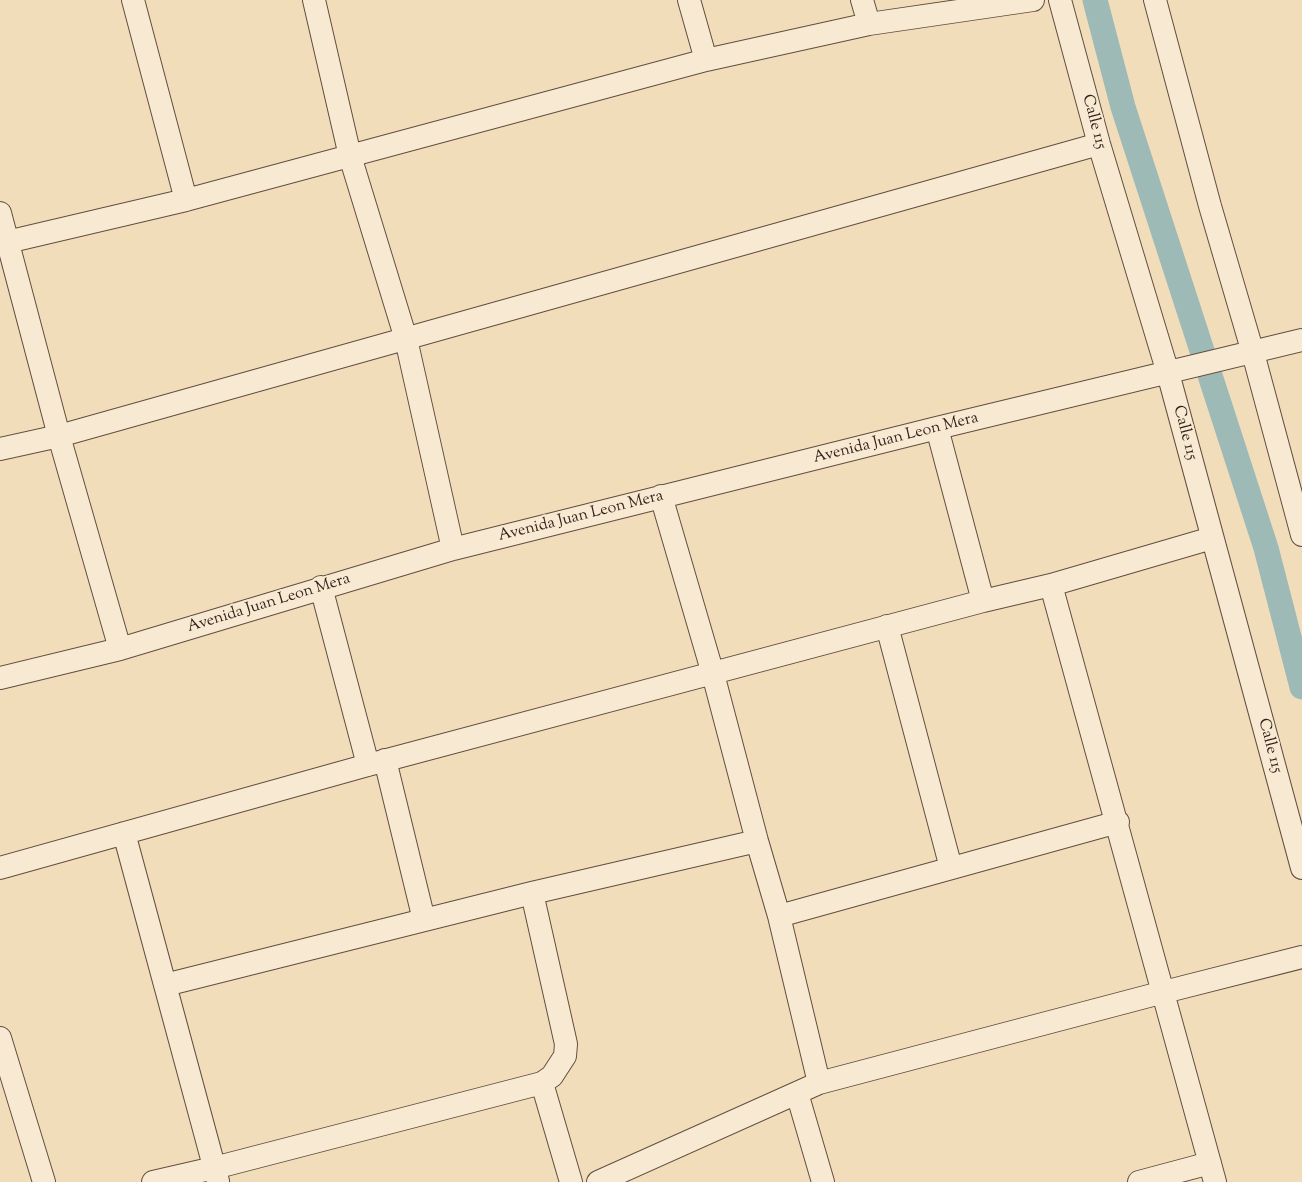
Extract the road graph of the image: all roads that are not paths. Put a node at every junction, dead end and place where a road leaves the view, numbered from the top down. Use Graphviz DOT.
graph roads {
  1 [pos="133,0"];
  2 [pos="314,0"];
  3 [pos="688,0"];
  4 [pos="862,0"];
  5 [pos="1033,0"];
  6 [pos="1060,0"];
  7 [pos="1155,0"];
  8 [pos="869,24"];
  9 [pos="706,60"];
  10 [pos="1099,144"];
  11 [pos="350,156"];
  12 [pos="186,200"];
  13 [pos="0,213"];
  14 [pos="7,242"];
  15 [pos="406,339"];
  16 [pos="1302,340"];
  17 [pos="1245,355"];
  18 [pos="1168,374"];
  19 [pos="937,428"];
  20 [pos="59,436"];
  21 [pos="0,449"];
  22 [pos="661,496"];
  23 [pos="1302,535"];
  24 [pos="1212,538"];
  25 [pos="453,549"];
  26 [pos="1051,585"];
  27 [pos="321,587"];
  28 [pos="983,601"];
  29 [pos="887,626"];
  30 [pos="120,649"];
  31 [pos="713,674"];
  32 [pos="0,678"];
  33 [pos="376,763"];
  34 [pos="1118,822"];
  35 [pos="124,833"];
  36 [pos="757,840"];
  37 [pos="0,868"];
  38 [pos="952,868"];
  39 [pos="1302,868"];
  40 [pos="532,893"];
  41 [pos="779,916"];
  42 [pos="424,920"];
  43 [pos="1302,957"];
  44 [pos="165,985"];
  45 [pos="1164,992"];
  46 [pos="0,1038"];
  47 [pos="542,1083"];
  48 [pos="819,1083"];
  49 [pos="797,1093"];
  50 [pos="1212,1172"];
  51 [pos="217,1175"];
  52 [pos="44,1182"];
  53 [pos="153,1182"];
  54 [pos="571,1182"];
  55 [pos="598,1182"];
  56 [pos="823,1182"];
  57 [pos="1140,1182"];
  1 -- 12 [label="street"];
  2 -- 11 [label="street"];
  3 -- 9 [label="street"];
  4 -- 8 [label="street"];
  5 -- 8 [label="street"];
  6 -- 10 [label="street, Calle 115"];
  7 -- 17 [label="street"];
  8 -- 9 [label="street"];
  9 -- 11 [label="street"];
  10 -- 15 [label="street"];
  10 -- 18 [label="street, Calle 115"];
  11 -- 12 [label="street"];
  11 -- 15 [label="street"];
  12 -- 14 [label="street"];
  13 -- 14 [label="street"];
  14 -- 20 [label="street"];
  15 -- 20 [label="street"];
  15 -- 25 [label="street"];
  16 -- 17 [label="street, Avenida Juan Leon Mera"];
  17 -- 18 [label="street, Avenida Juan Leon Mera"];
  17 -- 23 [label="street"];
  18 -- 19 [label="street, Avenida Juan Leon Mera"];
  18 -- 24 [label="street, Calle 115"];
  19 -- 22 [label="street, Avenida Juan Leon Mera"];
  19 -- 28 [label="street"];
  20 -- 21 [label="street"];
  20 -- 30 [label="street"];
  22 -- 25 [label="street, Avenida Juan Leon Mera"];
  22 -- 31 [label="street"];
  24 -- 26 [label="street"];
  24 -- 39 [label="street, Calle 115"];
  25 -- 27 [label="street, Avenida Juan Leon Mera"];
  26 -- 28 [label="street"];
  26 -- 34 [label="street"];
  27 -- 30 [label="street, Avenida Juan Leon Mera"];
  27 -- 33 [label="street"];
  28 -- 29 [label="street"];
  29 -- 31 [label="street"];
  29 -- 38 [label="street"];
  30 -- 32 [label="street, Avenida Juan Leon Mera"];
  31 -- 33 [label="street"];
  31 -- 36 [label="street"];
  33 -- 35 [label="street"];
  33 -- 42 [label="street"];
  34 -- 38 [label="street"];
  34 -- 45 [label="street"];
  35 -- 37 [label="street"];
  35 -- 44 [label="street"];
  36 -- 40 [label="street"];
  36 -- 41 [label="street"];
  38 -- 41 [label="street"];
  40 -- 42 [label="street"];
  40 -- 47 [label="street"];
  41 -- 48 [label="street"];
  42 -- 44 [label="street"];
  43 -- 45 [label="street"];
  44 -- 51 [label="street"];
  45 -- 48 [label="street"];
  45 -- 50 [label="street"];
  46 -- 52 [label="street"];
  47 -- 51 [label="street"];
  47 -- 54 [label="street"];
  48 -- 49 [label="street"];
  49 -- 55 [label="street"];
  49 -- 56 [label="street"];
  50 -- 57 [label="street"];
  51 -- 53 [label="street"];
}
